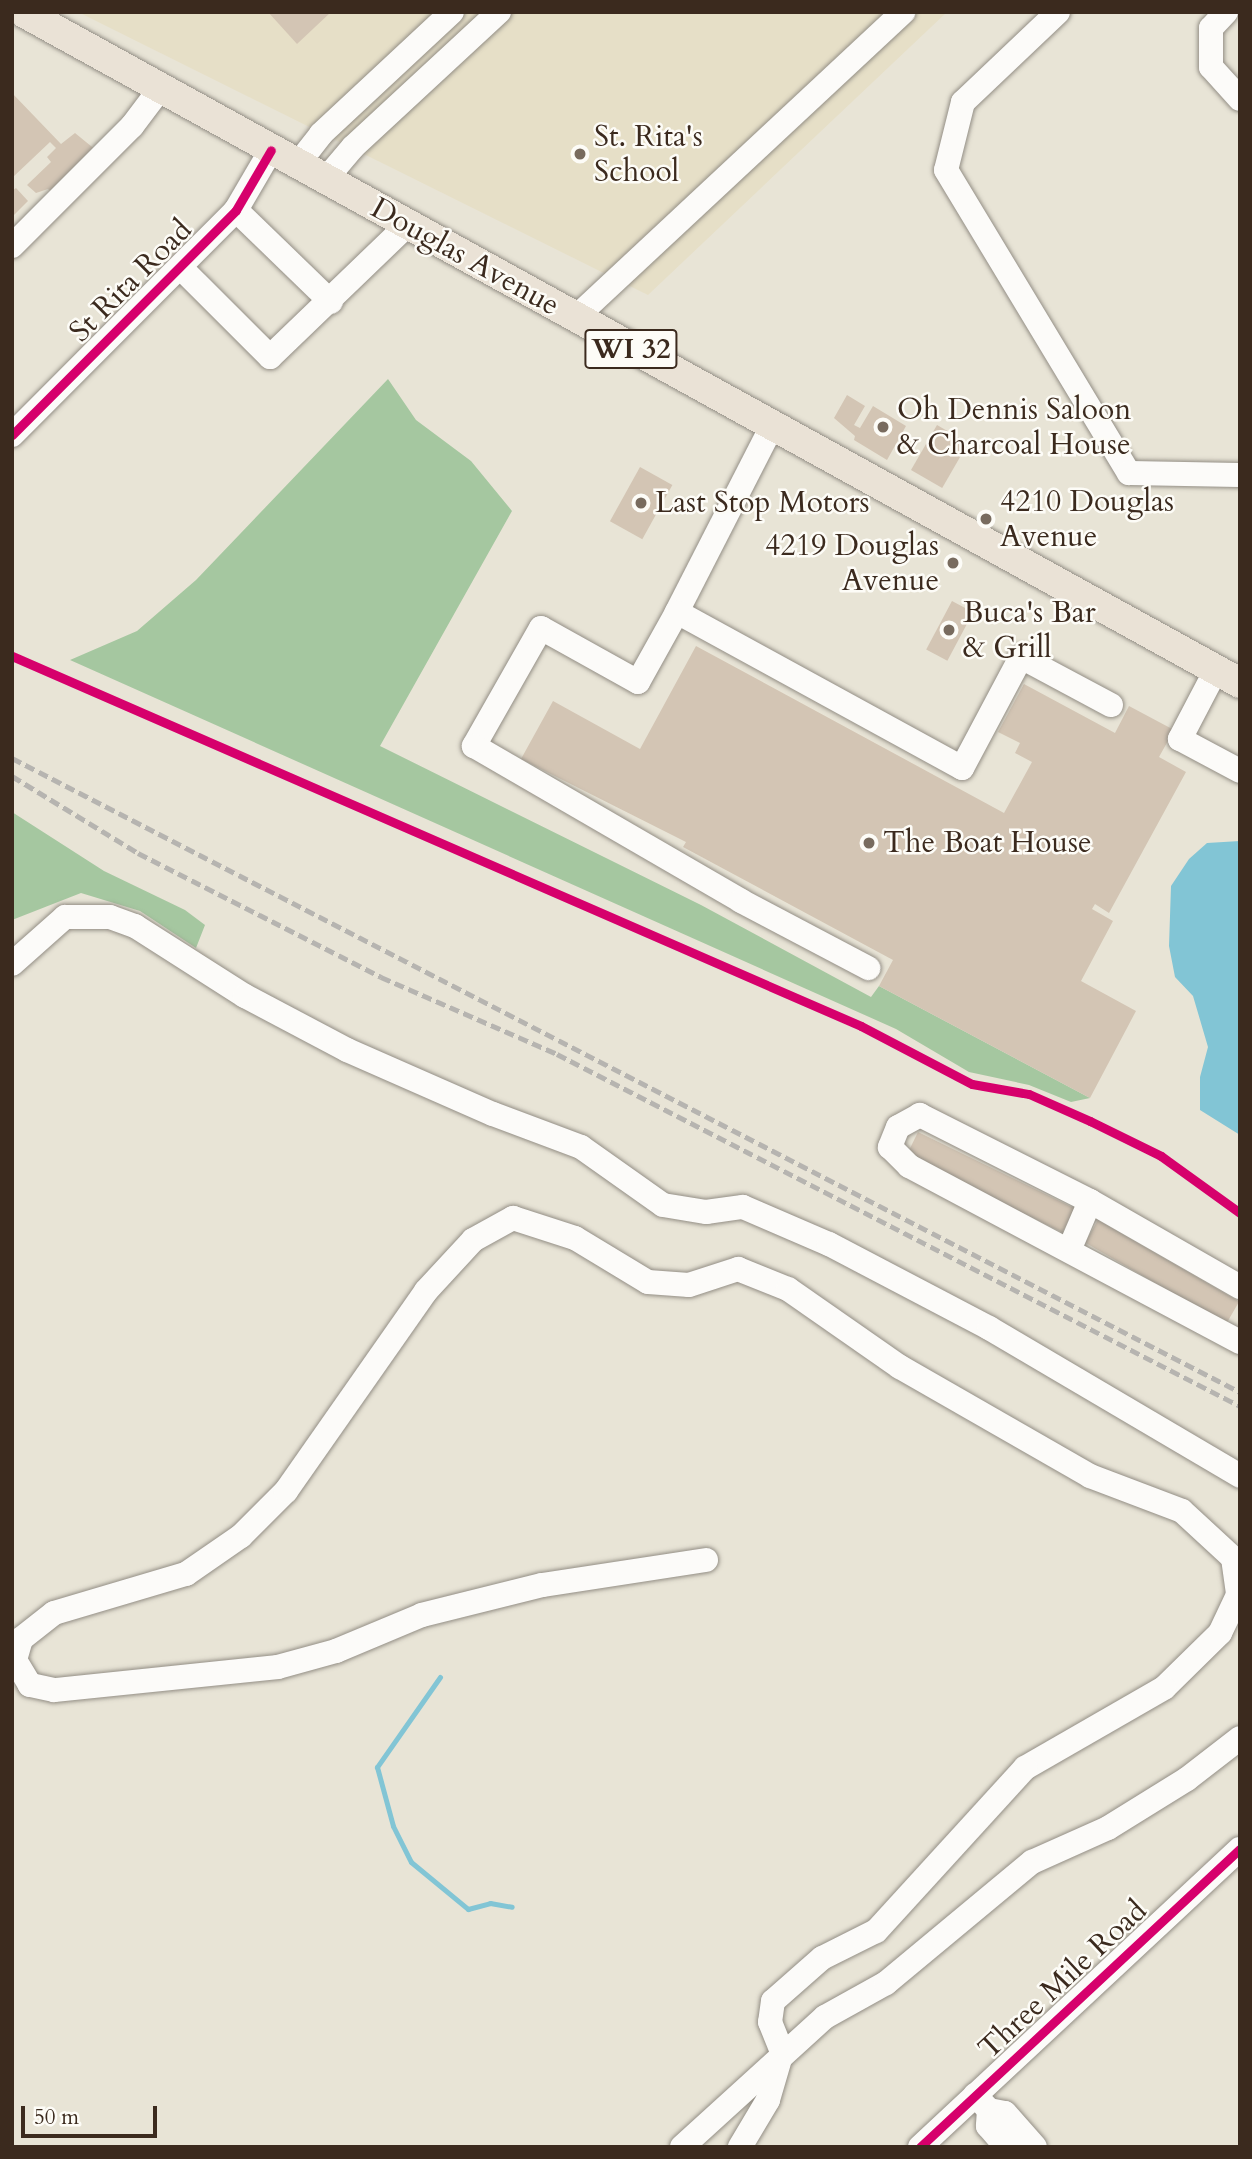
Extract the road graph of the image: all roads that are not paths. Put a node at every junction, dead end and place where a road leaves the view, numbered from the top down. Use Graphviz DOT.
graph roads {
  1 [pos="23,12"];
  2 [pos="452,12"];
  3 [pos="499,12"];
  4 [pos="903,12"];
  5 [pos="1058,12"];
  6 [pos="1226,12"];
  7 [pos="160,89"];
  8 [pos="1240,99"];
  9 [pos="271,150"];
  10 [pos="297,164"];
  11 [pos="325,180"];
  12 [pos="236,210"];
  13 [pos="407,225"];
  14 [pos="12,246"];
  15 [pos="181,268"];
  16 [pos="331,302"];
  17 [pos="575,318"];
  18 [pos="772,426"];
  19 [pos="12,435"];
  20 [pos="1240,475"];
  21 [pos="677,612"];
  22 [pos="1228,677"];
  23 [pos="1111,705"];
  24 [pos="1240,772"];
  25 [pos="12,964"];
  26 [pos="868,968"];
  27 [pos="1090,1201"];
  28 [pos="1070,1248"];
  29 [pos="1240,1287"];
  30 [pos="1240,1342"];
  31 [pos="1240,1476"];
  32 [pos="706,1560"];
  33 [pos="1240,1738"];
  34 [pos="1240,1849"];
  35 [pos="782,2052"];
  36 [pos="982,2103"];
  37 [pos="682,2147"];
  38 [pos="740,2147"];
  39 [pos="920,2147"];
  40 [pos="1006,2147"];
  41 [pos="1035,2147"];
  1 -- 7 [label="main road, Douglas Avenue / WI 32"];
  2 -- 10 [label="street"];
  3 -- 11 [label="street"];
  4 -- 17 [label="street"];
  5 -- 20 [label="street"];
  6 -- 8 [label="street"];
  7 -- 9 [label="main road, Douglas Avenue / WI 32"];
  7 -- 14 [label="street"];
  9 -- 10 [label="main road, Douglas Avenue / WI 32"];
  9 -- 12 [label="street, St Rita Road"];
  10 -- 11 [label="main road, Douglas Avenue / WI 32"];
  11 -- 13 [label="main road, Douglas Avenue / WI 32"];
  12 -- 15 [label="street, St Rita Road"];
  12 -- 16 [label="street"];
  13 -- 16 [label="street"];
  13 -- 17 [label="main road, Douglas Avenue / WI 32"];
  15 -- 16 [label="street"];
  15 -- 19 [label="street, St Rita Road"];
  17 -- 18 [label="main road, Douglas Avenue / WI 32"];
  18 -- 21 [label="street"];
  18 -- 22 [label="main road, Douglas Avenue / WI 32"];
  21 -- 23 [label="street"];
  21 -- 26 [label="street"];
  22 -- 24 [label="street"];
  25 -- 31 [label="street"];
  27 -- 28 [label="street"];
  27 -- 28 [label="street"];
  27 -- 29 [label="street"];
  28 -- 30 [label="street"];
  32 -- 35 [label="street"];
  33 -- 35 [label="street"];
  34 -- 36 [label="street, Three Mile Road"];
  35 -- 37 [label="street"];
  35 -- 38 [label="street"];
  36 -- 39 [label="street, Three Mile Road"];
  36 -- 40 [label="street"];
  36 -- 41 [label="street"];
}
